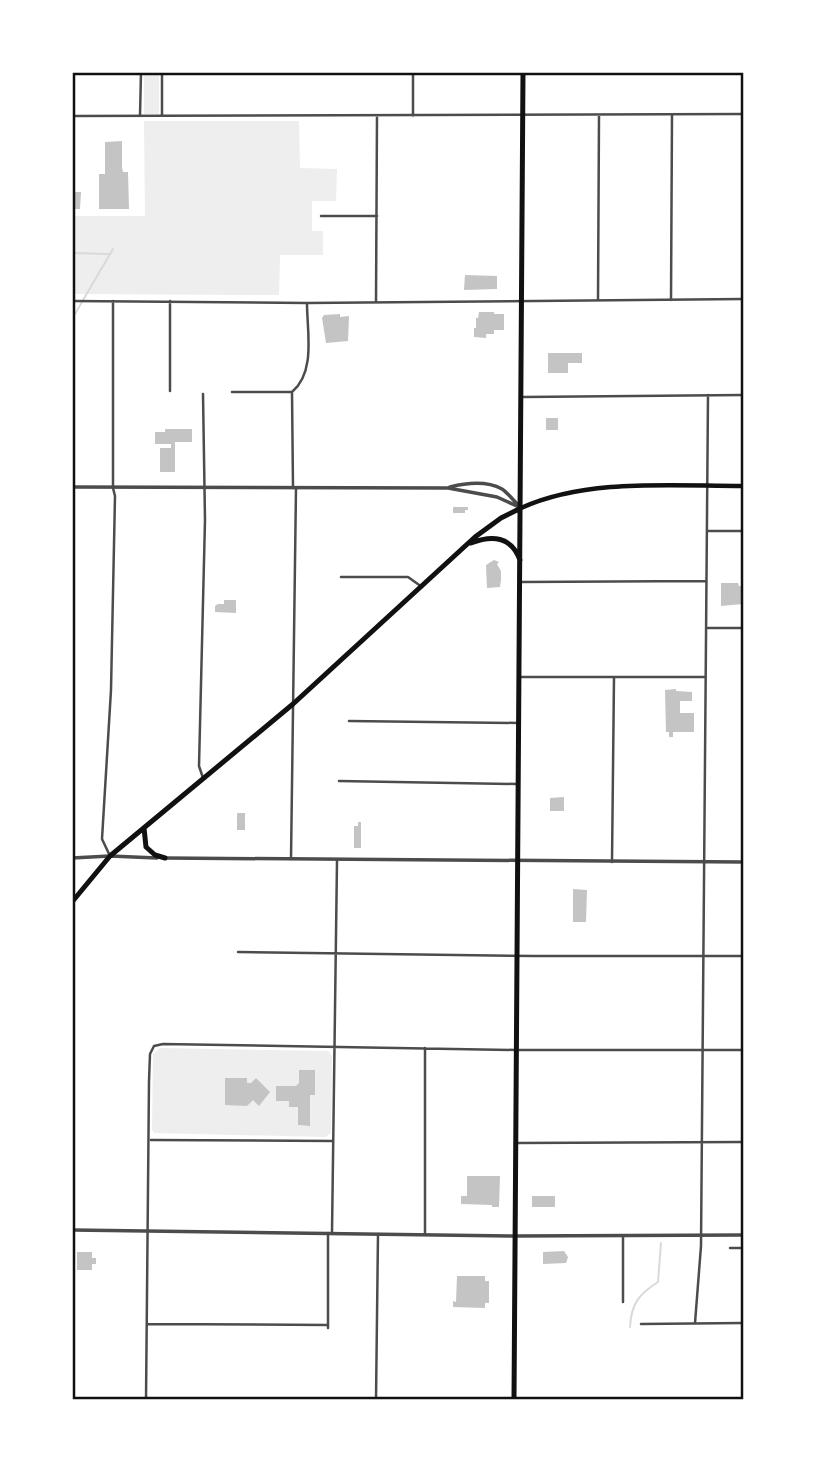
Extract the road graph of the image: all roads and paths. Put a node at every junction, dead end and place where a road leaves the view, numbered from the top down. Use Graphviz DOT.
graph roads {
  1 [pos="141,72"];
  2 [pos="162,72"];
  3 [pos="413,72"];
  4 [pos="523,72"];
  5 [pos="743,114"];
  6 [pos="523,115"];
  7 [pos="598,115"];
  8 [pos="672,115"];
  9 [pos="72,116"];
  10 [pos="141,116"];
  11 [pos="377,116"];
  12 [pos="413,116"];
  13 [pos="162,117"];
  14 [pos="321,216"];
  15 [pos="377,216"];
  16 [pos="743,299"];
  17 [pos="523,300"];
  18 [pos="598,300"];
  19 [pos="671,300"];
  20 [pos="72,301"];
  21 [pos="113,301"];
  22 [pos="170,301"];
  23 [pos="376,302"];
  24 [pos="307,303"];
  25 [pos="170,391"];
  26 [pos="292,391"];
  27 [pos="232,392"];
  28 [pos="203,394"];
  29 [pos="708,395"];
  30 [pos="743,395"];
  31 [pos="520,397"];
  32 [pos="707,486"];
  33 [pos="743,486"];
  34 [pos="72,487"];
  35 [pos="113,488"];
  36 [pos="204,488"];
  37 [pos="294,488"];
  38 [pos="448,488"];
  39 [pos="521,508"];
  40 [pos="707,531"];
  41 [pos="743,531"];
  42 [pos="465,546"];
  43 [pos="521,564"];
  44 [pos="341,577"];
  45 [pos="707,581"];
  46 [pos="521,582"];
  47 [pos="422,587"];
  48 [pos="707,628"];
  49 [pos="743,628"];
  50 [pos="519,677"];
  51 [pos="614,677"];
  52 [pos="706,677"];
  53 [pos="293,704"];
  54 [pos="349,721"];
  55 [pos="519,723"];
  56 [pos="204,780"];
  57 [pos="339,782"];
  58 [pos="519,784"];
  59 [pos="144,828"];
  60 [pos="110,856"];
  61 [pos="72,858"];
  62 [pos="165,858"];
  63 [pos="291,860"];
  64 [pos="337,861"];
  65 [pos="519,862"];
  66 [pos="612,862"];
  67 [pos="705,862"];
  68 [pos="743,862"];
  69 [pos="72,902"];
  70 [pos="238,952"];
  71 [pos="334,953"];
  72 [pos="518,956"];
  73 [pos="704,956"];
  74 [pos="743,956"];
  75 [pos="334,1046"];
  76 [pos="425,1048"];
  77 [pos="743,1049"];
  78 [pos="516,1050"];
  79 [pos="702,1050"];
  80 [pos="149,1140"];
  81 [pos="333,1142"];
  82 [pos="743,1142"];
  83 [pos="517,1143"];
  84 [pos="702,1143"];
  85 [pos="72,1230"];
  86 [pos="149,1231"];
  87 [pos="330,1233"];
  88 [pos="378,1234"];
  89 [pos="425,1235"];
  90 [pos="701,1235"];
  91 [pos="743,1235"];
  92 [pos="515,1236"];
  93 [pos="623,1236"];
  94 [pos="730,1248"];
  95 [pos="743,1248"];
  96 [pos="622,1302"];
  97 [pos="695,1323"];
  98 [pos="743,1323"];
  99 [pos="147,1324"];
  100 [pos="641,1324"];
  101 [pos="146,1400"];
  102 [pos="376,1400"];
  103 [pos="514,1400"];
  1 -- 10 [label="street"];
  2 -- 13 [label="street"];
  3 -- 12 [label="street"];
  4 -- 6 [label="main road"];
  5 -- 8 [label="street"];
  6 -- 7 [label="street"];
  6 -- 12 [label="street"];
  6 -- 17 [label="main road"];
  7 -- 8 [label="street"];
  7 -- 18 [label="street"];
  8 -- 19 [label="street"];
  9 -- 10 [label="street"];
  10 -- 13 [label="street"];
  11 -- 12 [label="street"];
  11 -- 13 [label="street"];
  11 -- 15 [label="street"];
  14 -- 15 [label="street"];
  15 -- 23 [label="street"];
  16 -- 19 [label="street"];
  17 -- 18 [label="street"];
  17 -- 23 [label="street"];
  17 -- 31 [label="main road"];
  18 -- 19 [label="street"];
  20 -- 21 [label="street"];
  21 -- 22 [label="street"];
  21 -- 35 [label="street"];
  22 -- 24 [label="street"];
  22 -- 25 [label="street"];
  23 -- 24 [label="street"];
  24 -- 26 [label="street"];
  26 -- 27 [label="street"];
  26 -- 37 [label="street"];
  28 -- 36 [label="street"];
  29 -- 30 [label="street"];
  29 -- 31 [label="street"];
  29 -- 32 [label="street"];
  31 -- 39 [label="main road"];
  32 -- 33 [label="main road"];
  32 -- 39 [label="main road"];
  32 -- 40 [label="street"];
  34 -- 35 [label="street"];
  35 -- 36 [label="street"];
  35 -- 60 [label="street"];
  36 -- 37 [label="street"];
  36 -- 56 [label="street"];
  37 -- 38 [label="street"];
  37 -- 53 [label="street"];
  38 -- 39 [label="street"];
  38 -- 39 [label="street"];
  39 -- 42 [label="main road"];
  39 -- 43 [label="main road"];
  40 -- 41 [label="street"];
  40 -- 45 [label="street"];
  42 -- 43 [label="main road"];
  42 -- 47 [label="main road"];
  43 -- 46 [label="main road"];
  44 -- 47 [label="street"];
  45 -- 46 [label="street"];
  45 -- 48 [label="street"];
  46 -- 50 [label="main road"];
  47 -- 53 [label="main road"];
  48 -- 49 [label="street"];
  48 -- 52 [label="street"];
  50 -- 51 [label="street"];
  50 -- 55 [label="main road"];
  51 -- 52 [label="street"];
  51 -- 66 [label="street"];
  52 -- 67 [label="street"];
  53 -- 56 [label="main road"];
  53 -- 63 [label="street"];
  54 -- 55 [label="street"];
  55 -- 58 [label="main road"];
  56 -- 59 [label="main road"];
  57 -- 58 [label="street"];
  58 -- 65 [label="main road"];
  59 -- 60 [label="main road"];
  59 -- 62 [label="main road"];
  60 -- 61 [label="street"];
  60 -- 62 [label="street"];
  60 -- 69 [label="main road"];
  62 -- 63 [label="street"];
  63 -- 64 [label="street"];
  64 -- 65 [label="street"];
  64 -- 71 [label="street"];
  65 -- 66 [label="street"];
  65 -- 72 [label="main road"];
  66 -- 67 [label="street"];
  67 -- 68 [label="street"];
  67 -- 73 [label="street"];
  70 -- 71 [label="street"];
  71 -- 72 [label="street"];
  71 -- 75 [label="street"];
  72 -- 73 [label="street"];
  72 -- 78 [label="main road"];
  73 -- 74 [label="street"];
  73 -- 79 [label="street"];
  75 -- 76 [label="street"];
  75 -- 80 [label="street"];
  75 -- 81 [label="street"];
  76 -- 78 [label="street"];
  76 -- 89 [label="street"];
  77 -- 79 [label="street"];
  78 -- 79 [label="street"];
  78 -- 83 [label="main road"];
  79 -- 84 [label="street"];
  80 -- 81 [label="street"];
  80 -- 86 [label="street"];
  81 -- 87 [label="street"];
  82 -- 84 [label="street"];
  83 -- 84 [label="street"];
  83 -- 92 [label="main road"];
  84 -- 90 [label="street"];
  85 -- 86 [label="street"];
  86 -- 87 [label="street"];
  86 -- 99 [label="street"];
  87 -- 88 [label="street"];
  87 -- 99 [label="street"];
  88 -- 89 [label="street"];
  88 -- 102 [label="street"];
  89 -- 92 [label="street"];
  90 -- 91 [label="street"];
  90 -- 93 [label="street"];
  90 -- 97 [label="street"];
  92 -- 93 [label="street"];
  92 -- 103 [label="main road"];
  93 -- 96 [label="street"];
  94 -- 95 [label="street"];
  97 -- 98 [label="street"];
  97 -- 100 [label="street"];
  99 -- 101 [label="street"];
}
